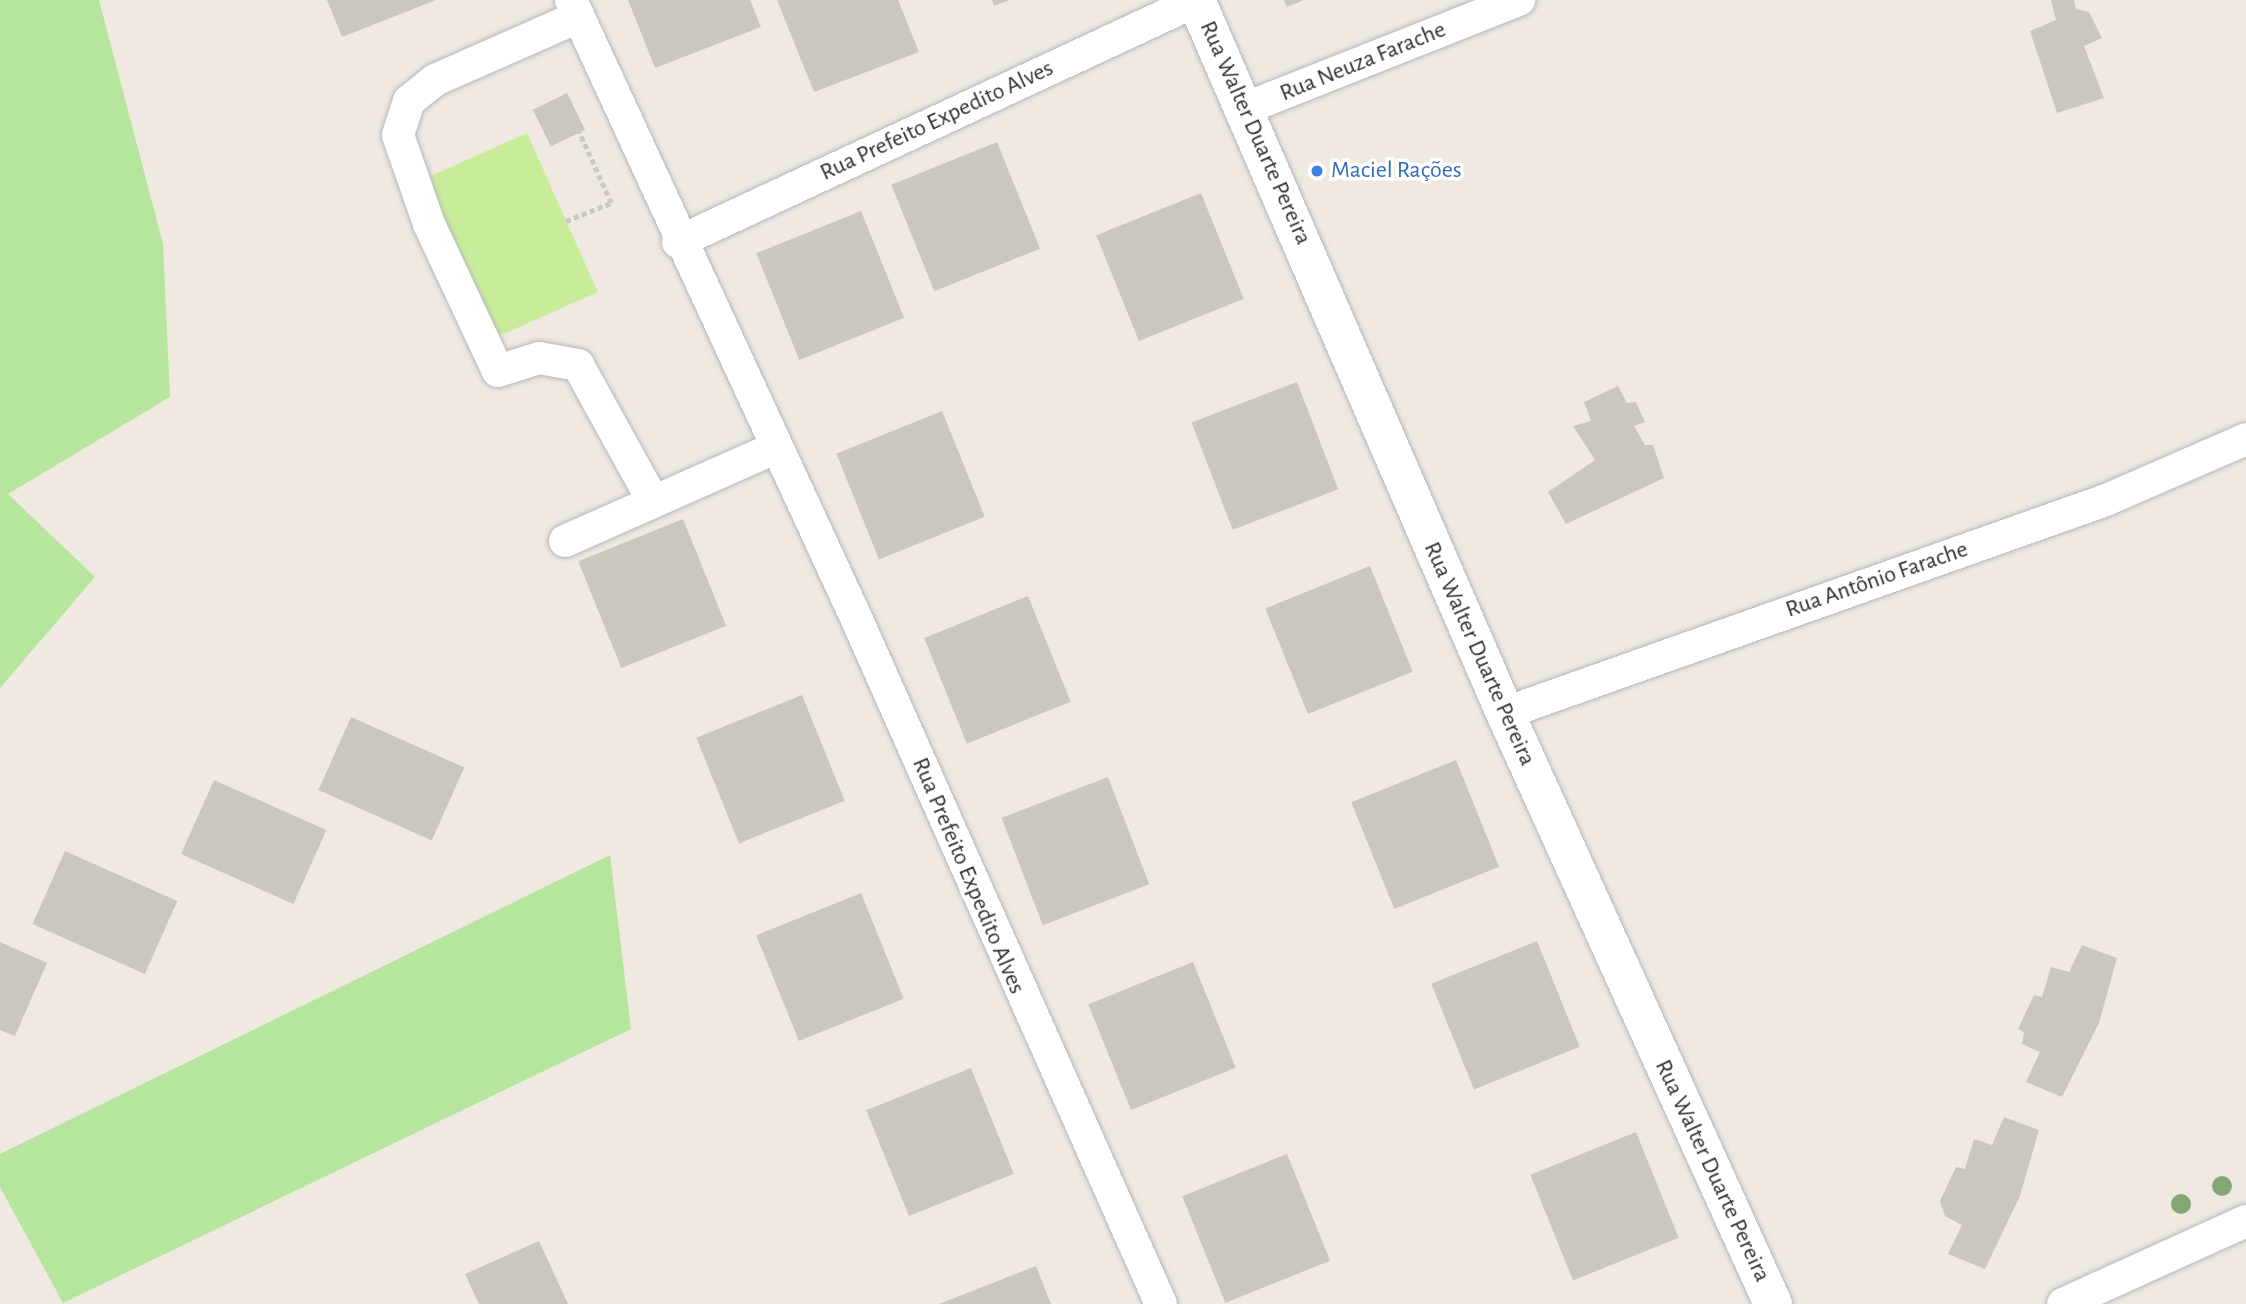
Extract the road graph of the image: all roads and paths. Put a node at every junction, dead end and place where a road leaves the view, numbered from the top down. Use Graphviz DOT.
graph roads {
  1 [pos="1196,0"];
  2 [pos="1519,0"];
  3 [pos="575,8"];
  4 [pos="1245,108"];
  5 [pos="579,132"];
  6 [pos="566,221"];
  7 [pos="678,242"];
  8 [pos="2246,439"];
  9 [pos="775,448"];
  10 [pos="653,501"];
  11 [pos="565,541"];
  12 [pos="1505,713"];
  13 [pos="2246,1221"];
  14 [pos="1161,1304"];
  15 [pos="1773,1304"];
  16 [pos="2063,1304"];
  1 -- 4 [label="main road, Rua Walter Duarte Pereira"];
  1 -- 7 [label="street, Rua Prefeito Expedito Alves"];
  2 -- 4 [label="street, Rua Neuza Farache"];
  3 -- 7 [label="street, Rua Prefeito Expedito Alves"];
  3 -- 10 [label="street, Rua Prefeito Expedito Alves"];
  4 -- 12 [label="main road, Rua Walter Duarte Pereira"];
  5 -- 6 [label="path"];
  7 -- 9 [label="street, Rua Prefeito Expedito Alves"];
  8 -- 12 [label="street, Rua Antônio Farache"];
  9 -- 10 [label="street"];
  9 -- 14 [label="street, Rua Prefeito Expedito Alves"];
  10 -- 11 [label="street"];
  12 -- 15 [label="main road, Rua Walter Duarte Pereira"];
  13 -- 16 [label="street"];
}
